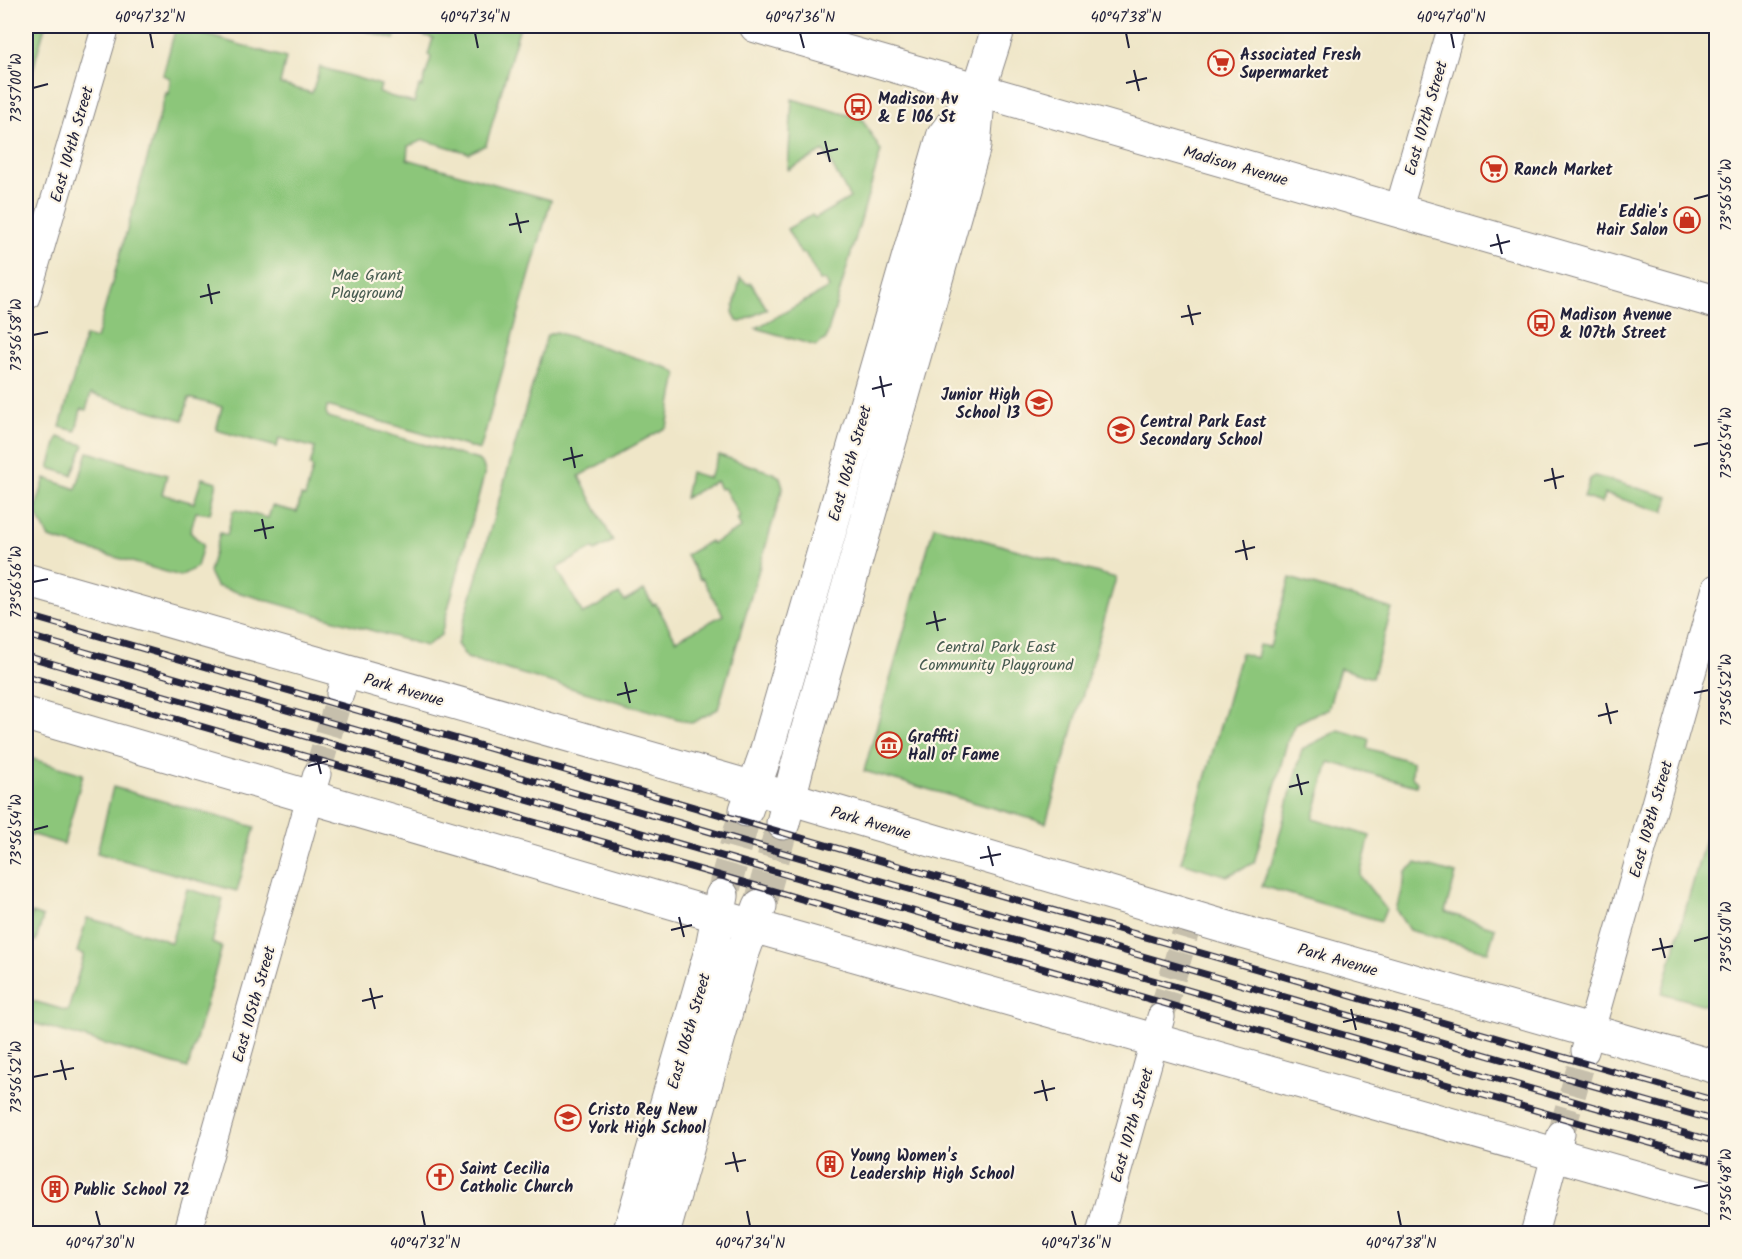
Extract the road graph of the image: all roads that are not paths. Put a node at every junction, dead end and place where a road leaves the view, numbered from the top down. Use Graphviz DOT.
graph roads {
  1 [pos="106,26"];
  2 [pos="756,26"];
  3 [pos="999,26"];
  4 [pos="1452,26"];
  5 [pos="979,89"];
  6 [pos="1398,211"];
  7 [pos="26,297"];
  8 [pos="1716,302"];
  9 [pos="26,580"];
  10 [pos="1716,588"];
  11 [pos="26,714"];
  12 [pos="314,785"];
  13 [pos="750,799"];
  14 [pos="786,811"];
  15 [pos="720,906"];
  16 [pos="757,916"];
  17 [pos="1158,1029"];
  18 [pos="1587,1041"];
  19 [pos="1716,1067"];
  20 [pos="1558,1144"];
  21 [pos="1716,1200"];
  22 [pos="187,1233"];
  23 [pos="629,1233"];
  24 [pos="663,1233"];
  25 [pos="1100,1233"];
  26 [pos="1534,1233"];
  1 -- 7 [label="street, East 104th Street"];
  2 -- 5 [label="main road, Madison Avenue"];
  3 -- 5 [label="main road, East 106th Street"];
  4 -- 6 [label="street, East 107th Street"];
  5 -- 6 [label="main road, Madison Avenue"];
  5 -- 13 [label="main road, East 106th Street"];
  5 -- 14 [label="main road, East 106th Street"];
  6 -- 8 [label="main road, Madison Avenue"];
  9 -- 13 [label="main road, Park Avenue"];
  10 -- 18 [label="street, East 108th Street"];
  11 -- 12 [label="main road"];
  12 -- 15 [label="main road"];
  12 -- 22 [label="street, East 105th Street"];
  13 -- 14 [label="main road, Park Avenue"];
  14 -- 18 [label="main road, Park Avenue"];
  15 -- 16 [label="main road"];
  15 -- 23 [label="main road, East 106th Street"];
  16 -- 17 [label="main road"];
  16 -- 24 [label="main road, East 106th Street"];
  17 -- 20 [label="main road"];
  17 -- 25 [label="street, East 107th Street"];
  18 -- 19 [label="main road, Park Avenue"];
  20 -- 21 [label="main road"];
  20 -- 26 [label="street"];
}
